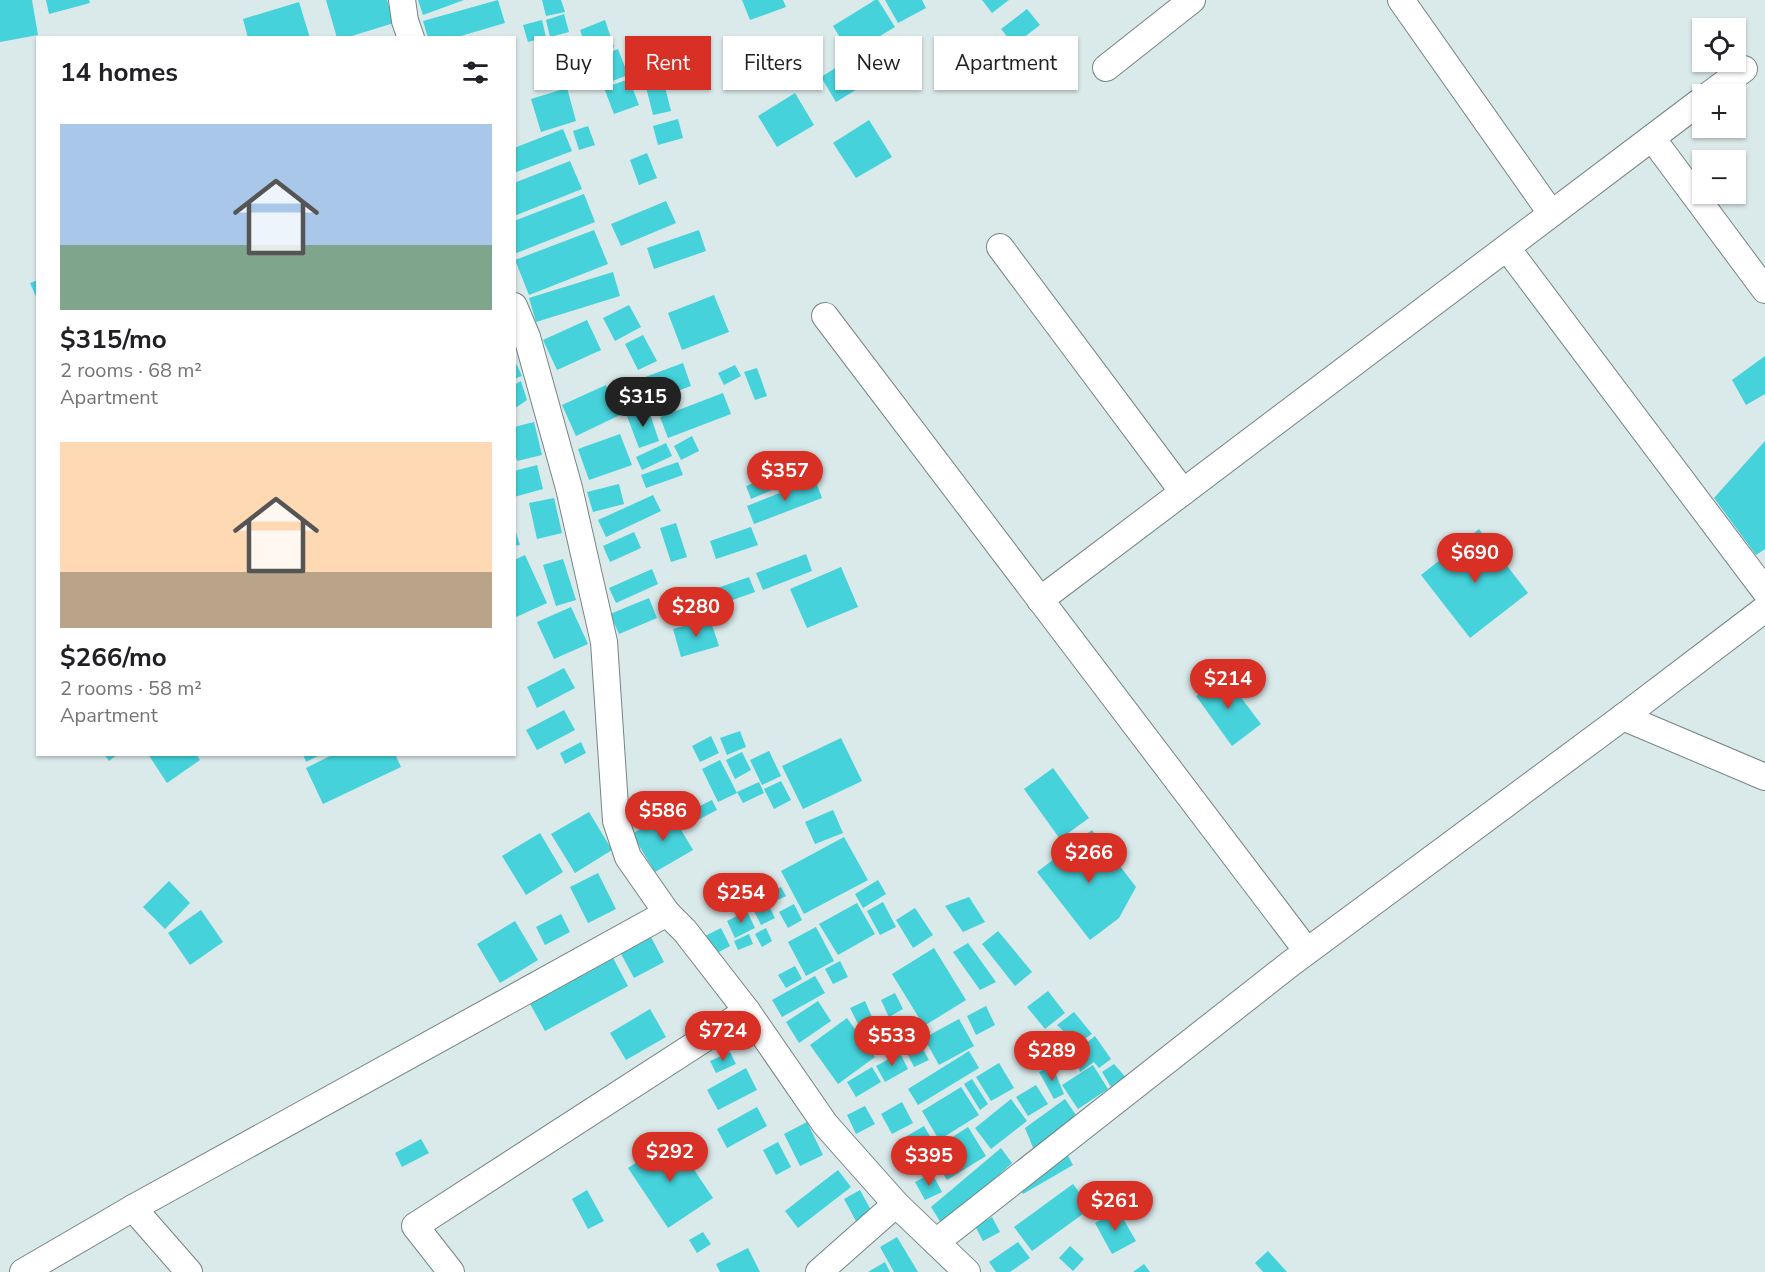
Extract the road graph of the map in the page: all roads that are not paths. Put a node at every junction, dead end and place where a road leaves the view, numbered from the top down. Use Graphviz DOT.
graph roads {
  1 [pos="402,0"];
  2 [pos="1192,0"];
  3 [pos="1401,0"];
  4 [pos="410,36"];
  5 [pos="1106,68"];
  6 [pos="1740,72"];
  7 [pos="1724,84"];
  8 [pos="1692,108"];
  9 [pos="1652,138"];
  10 [pos="1551,213"];
  11 [pos="1000,247"];
  12 [pos="1507,248"];
  13 [pos="1765,290"];
  14 [pos="516,311"];
  15 [pos="825,316"];
  16 [pos="1183,492"];
  17 [pos="1765,591"];
  18 [pos="1040,600"];
  19 [pos="1765,609"];
  20 [pos="1623,717"];
  21 [pos="1765,777"];
  22 [pos="667,913"];
  23 [pos="1307,951"];
  24 [pos="747,1011"];
  25 [pos="897,1204"];
  26 [pos="133,1208"];
  27 [pos="936,1242"];
  28 [pos="23,1272"];
  29 [pos="189,1272"];
  30 [pos="451,1272"];
  31 [pos="819,1272"];
  32 [pos="967,1272"];
  1 -- 4 [label="street"];
  2 -- 5 [label="street"];
  3 -- 10 [label="street"];
  6 -- 7 [label="street"];
  8 -- 9 [label="street"];
  9 -- 10 [label="street"];
  9 -- 13 [label="street"];
  10 -- 12 [label="street"];
  11 -- 16 [label="street"];
  12 -- 16 [label="street"];
  12 -- 17 [label="street"];
  14 -- 22 [label="street"];
  15 -- 18 [label="street"];
  16 -- 18 [label="street"];
  18 -- 23 [label="street"];
  19 -- 20 [label="street"];
  20 -- 21 [label="street"];
  20 -- 23 [label="street"];
  22 -- 24 [label="street"];
  22 -- 26 [label="street"];
  23 -- 27 [label="street"];
  24 -- 25 [label="street"];
  24 -- 30 [label="street"];
  25 -- 27 [label="street"];
  25 -- 31 [label="street"];
  26 -- 28 [label="street"];
  26 -- 29 [label="street"];
  27 -- 32 [label="street"];
}
